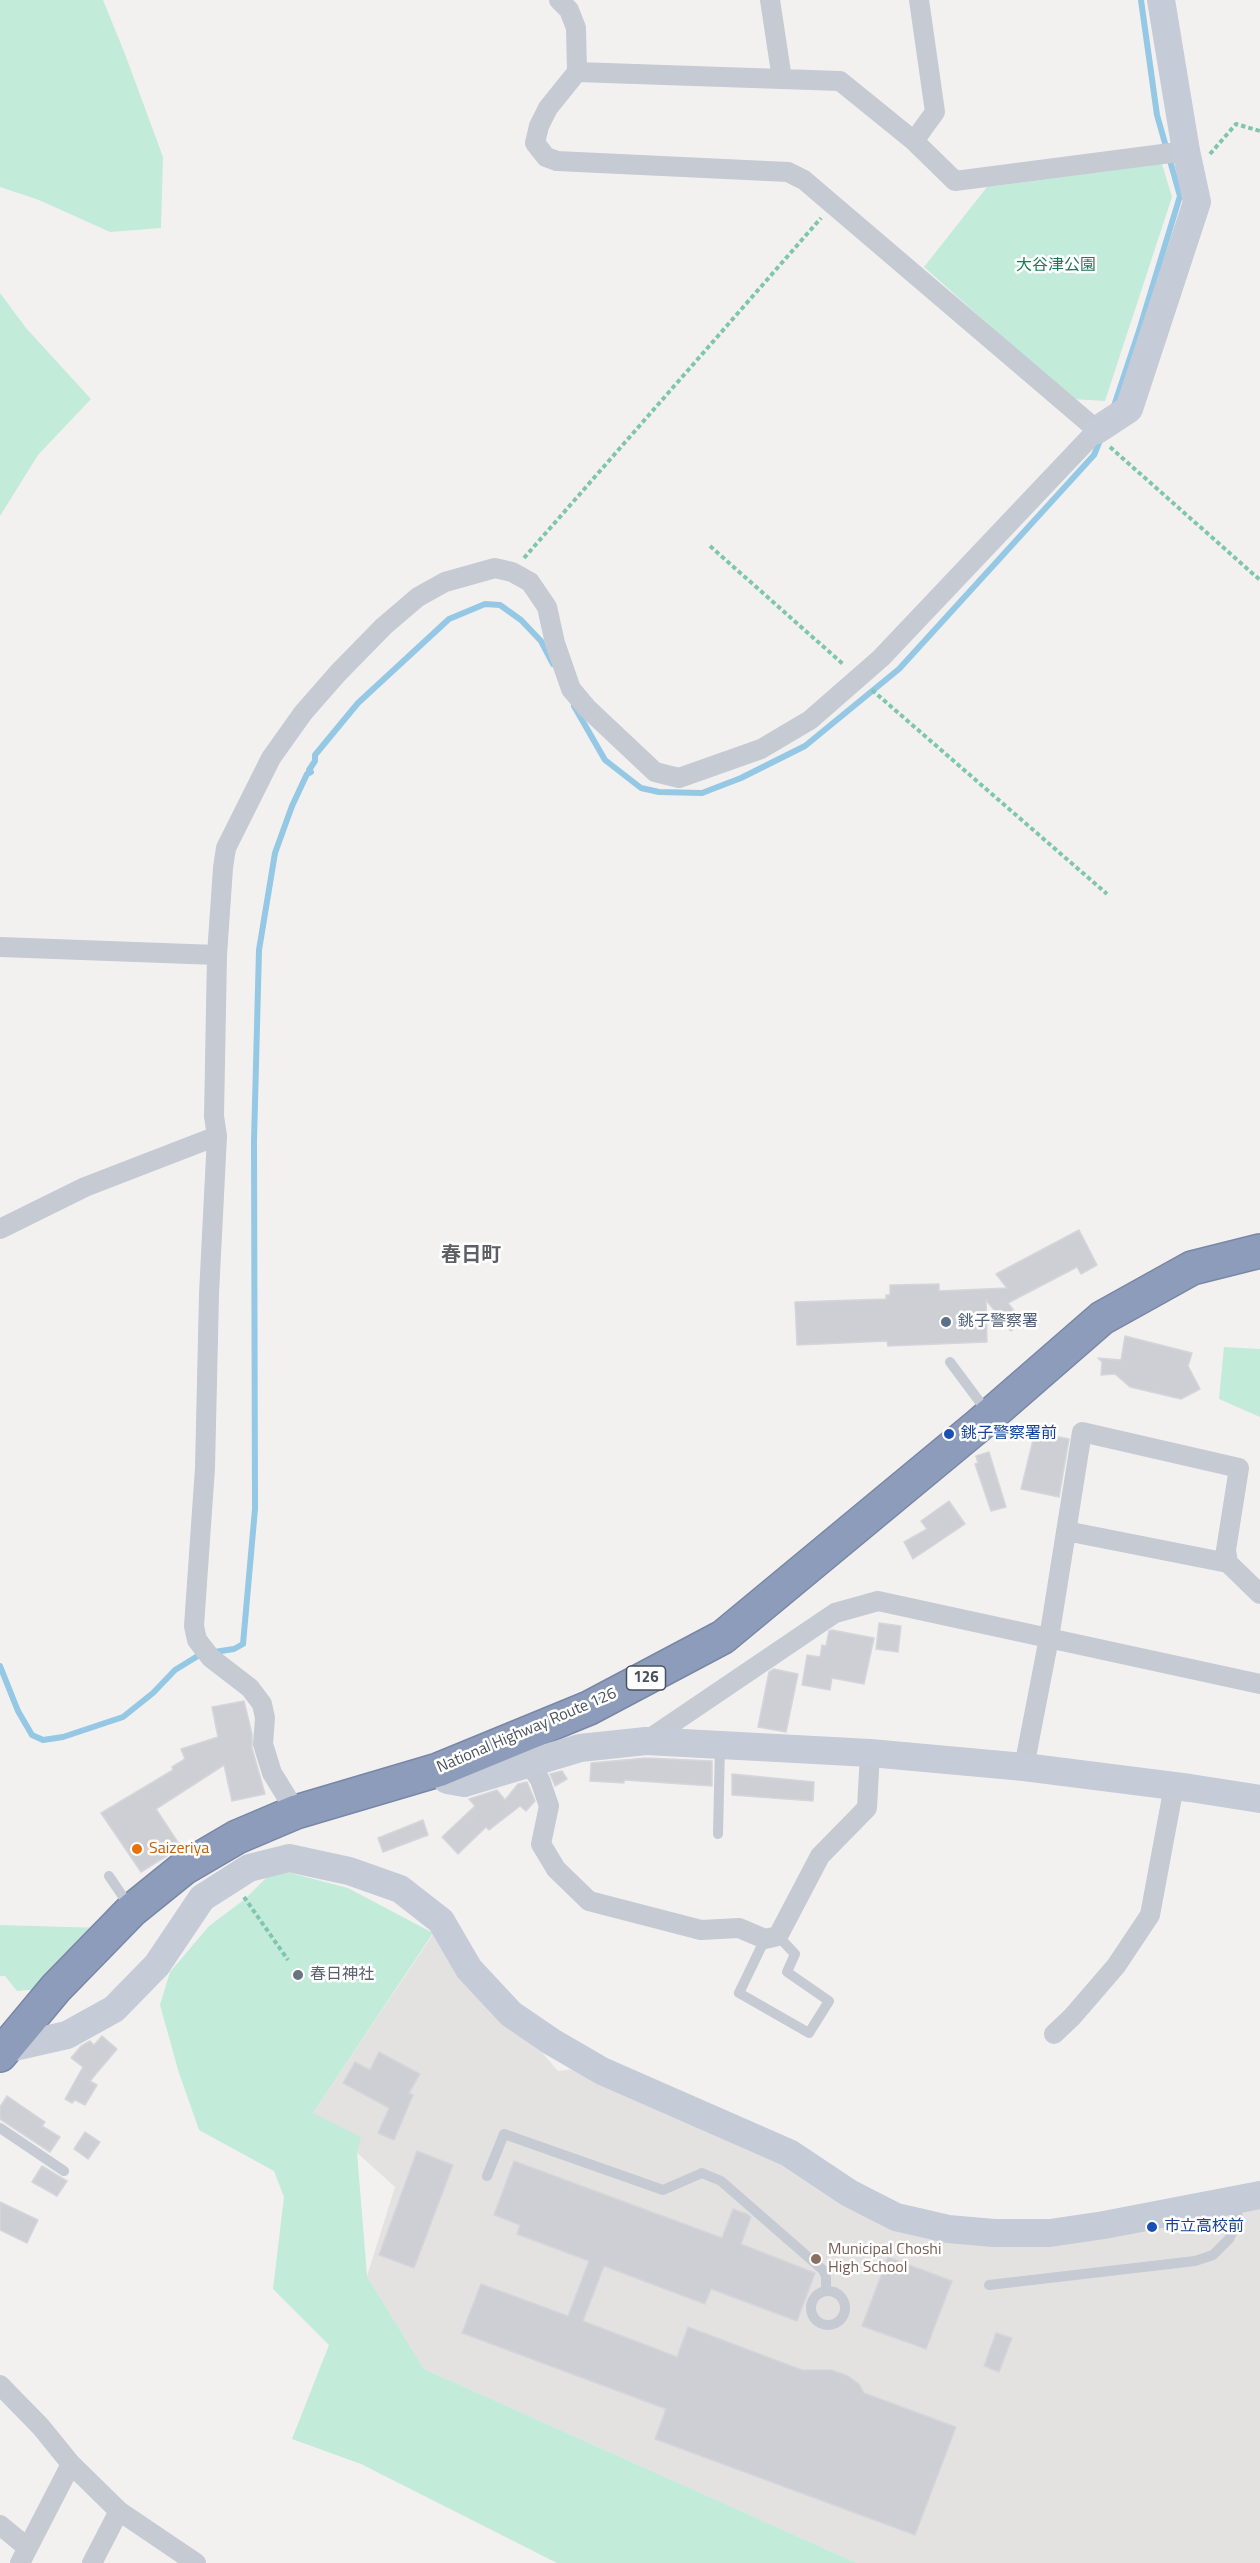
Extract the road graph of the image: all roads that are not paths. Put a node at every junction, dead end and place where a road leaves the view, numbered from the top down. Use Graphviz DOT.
graph roads {
  1 [pos="559,0"];
  2 [pos="770,0"];
  3 [pos="919,0"];
  4 [pos="1161,0"];
  5 [pos="577,72"];
  6 [pos="782,79"];
  7 [pos="914,141"];
  8 [pos="1178,159"];
  9 [pos="1097,430"];
  10 [pos="0,947"];
  11 [pos="217,955"];
  12 [pos="217,1136"];
  13 [pos="0,1229"];
  14 [pos="1260,1251"];
  15 [pos="950,1362"];
  16 [pos="990,1415"];
  17 [pos="1066,1531"];
  18 [pos="1228,1563"];
  19 [pos="1260,1594"];
  20 [pos="1049,1638"];
  21 [pos="1260,1684"];
  22 [pos="646,1741"];
  23 [pos="720,1745"];
  24 [pos="870,1753"];
  25 [pos="528,1762"];
  26 [pos="1024,1767"];
  27 [pos="438,1770"];
  28 [pos="1174,1786"];
  29 [pos="1260,1799"];
  30 [pos="296,1812"];
  31 [pos="718,1834"];
  32 [pos="109,1875"];
  33 [pos="132,1910"];
  34 [pos="772,1937"];
  35 [pos="1054,2034"];
  36 [pos="3,2052"];
  37 [pos="0,2128"];
  38 [pos="64,2171"];
  39 [pos="488,2176"];
  40 [pos="1249,2197"];
  41 [pos="989,2285"];
  42 [pos="826,2291"];
  43 [pos="0,2385"];
  44 [pos="71,2464"];
  45 [pos="119,2511"];
  46 [pos="0,2525"];
  47 [pos="24,2555"];
  48 [pos="92,2563"];
  49 [pos="196,2563"];
  1 -- 5 [label="street"];
  2 -- 6 [label="street"];
  3 -- 7 [label="street"];
  4 -- 8 [label="street"];
  5 -- 6 [label="street"];
  5 -- 9 [label="street"];
  6 -- 7 [label="street"];
  7 -- 8 [label="street"];
  8 -- 9 [label="street"];
  9 -- 11 [label="street"];
  10 -- 11 [label="street"];
  11 -- 12 [label="street"];
  12 -- 13 [label="street"];
  12 -- 30 [label="street"];
  14 -- 16 [label="highway, National Highway Route 126 / 126"];
  15 -- 16 [label="lane"];
  16 -- 27 [label="highway, National Highway Route 126 / 126"];
  17 -- 18 [label="street"];
  17 -- 18 [label="street"];
  17 -- 20 [label="street"];
  18 -- 19 [label="street"];
  20 -- 21 [label="street"];
  20 -- 22 [label="street"];
  20 -- 26 [label="street"];
  22 -- 23 [label="street"];
  22 -- 25 [label="street"];
  23 -- 24 [label="street"];
  23 -- 31 [label="lane"];
  24 -- 26 [label="street"];
  24 -- 34 [label="street"];
  25 -- 27 [label="street"];
  25 -- 34 [label="street"];
  26 -- 28 [label="street"];
  27 -- 30 [label="highway, National Highway Route 126 / 126"];
  28 -- 29 [label="street"];
  28 -- 35 [label="street"];
  30 -- 33 [label="highway, National Highway Route 126 / 126"];
  32 -- 33 [label="lane"];
  33 -- 36 [label="highway, National Highway Route 126 / 126"];
  34 -- 34 [label="lane"];
  36 -- 40 [label="street"];
  37 -- 38 [label="lane"];
  39 -- 42 [label="lane"];
  40 -- 41 [label="lane"];
  43 -- 44 [label="street"];
  44 -- 45 [label="street"];
  44 -- 47 [label="street"];
  45 -- 48 [label="street"];
  45 -- 49 [label="street"];
  46 -- 47 [label="street"];
}
